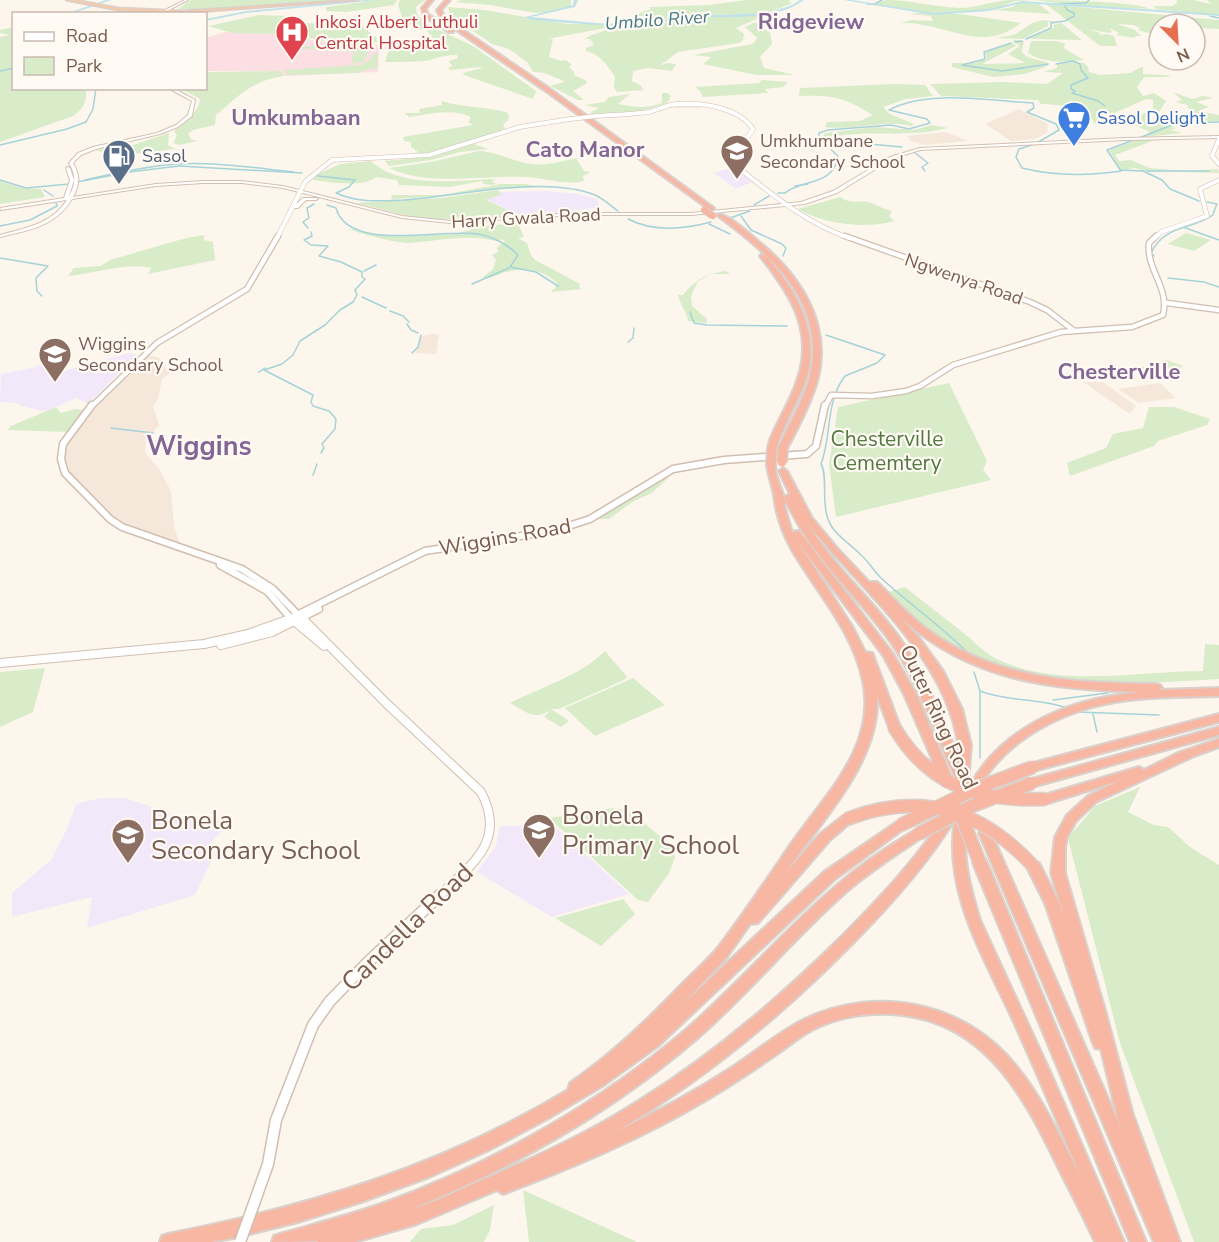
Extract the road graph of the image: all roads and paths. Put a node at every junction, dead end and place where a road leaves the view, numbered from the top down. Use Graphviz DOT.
graph roads {
  1 [pos="69,0"];
  2 [pos="347,0"];
  3 [pos="356,0"];
  4 [pos="431,0"];
  5 [pos="442,0"];
  6 [pos="448,0"];
  7 [pos="454,0"];
  8 [pos="77,1"];
  9 [pos="183,1"];
  10 [pos="172,6"];
  11 [pos="140,11"];
  12 [pos="183,11"];
  13 [pos="161,12"];
  14 [pos="460,30"];
  15 [pos="470,41"];
  16 [pos="169,90"];
  17 [pos="173,90"];
  18 [pos="1218,138"];
  19 [pos="1219,164"];
  20 [pos="1219,180"];
  21 [pos="74,182"];
  22 [pos="301,192"];
  23 [pos="68,199"];
  24 [pos="58,200"];
  25 [pos="321,200"];
  26 [pos="332,201"];
  27 [pos="787,206"];
  28 [pos="296,207"];
  29 [pos="1,209"];
  30 [pos="714,212"];
  31 [pos="291,213"];
  32 [pos="0,235"];
  33 [pos="1167,303"];
  34 [pos="1219,310"];
  35 [pos="1072,330"];
  36 [pos="783,467"];
  37 [pos="778,498"];
  38 [pos="841,556"];
  39 [pos="232,568"];
  40 [pos="814,576"];
  41 [pos="282,608"];
  42 [pos="296,619"];
  43 [pos="248,634"];
  44 [pos="155,650"];
  45 [pos="0,663"];
  46 [pos="1219,691"];
  47 [pos="1219,717"];
  48 [pos="1219,731"];
  49 [pos="1219,743"];
  50 [pos="1189,754"];
  51 [pos="721,954"];
  52 [pos="1126,1119"];
  53 [pos="489,1142"];
  54 [pos="417,1216"];
  55 [pos="168,1242"];
  56 [pos="240,1242"];
  57 [pos="280,1242"];
  58 [pos="326,1242"];
  59 [pos="1104,1242"];
  60 [pos="1116,1242"];
  61 [pos="1138,1242"];
  62 [pos="1164,1242"];
  63 [pos="1172,1242"];
  1 -- 8 [label="highway"];
  2 -- 12 [label="highway"];
  3 -- 13 [label="highway"];
  4 -- 15 [label="highway"];
  5 -- 15 [label="highway"];
  6 -- 14 [label="highway"];
  7 -- 14 [label="highway"];
  8 -- 11 [label="highway"];
  9 -- 10 [label="main road"];
  9 -- 12 [label="highway"];
  9 -- 13 [label="main road"];
  10 -- 11 [label="highway"];
  10 -- 13 [label="main road"];
  11 -- 13 [label="highway"];
  11 -- 13 [label="highway"];
  12 -- 13 [label="highway"];
  14 -- 30 [label="highway"];
  15 -- 30 [label="highway"];
  16 -- 21 [label="main road"];
  17 -- 21 [label="main road"];
  18 -- 19 [label="street"];
  18 -- 27 [label="main road, Harry Gwala Road"];
  20 -- 33 [label="street"];
  21 -- 23 [label="main road"];
  22 -- 23 [label="main road, Harry Gwala Road"];
  22 -- 23 [label="main road, Harry Gwala Road"];
  22 -- 25 [label="main road, Harry Gwala Road"];
  22 -- 26 [label="main road, Harry Gwala Road"];
  22 -- 27 [label="street, Ngwenya Road, bridge"];
  22 -- 28 [label="street"];
  22 -- 31 [label="street"];
  23 -- 24 [label="main road"];
  23 -- 24 [label="main road"];
  23 -- 32 [label="main road"];
  24 -- 29 [label="main road"];
  25 -- 26 [label="main road, Harry Gwala Road"];
  25 -- 28 [label="main road"];
  26 -- 30 [label="main road, Harry Gwala Road"];
  27 -- 30 [label="main road, Harry Gwala Road"];
  27 -- 35 [label="street, Ngwenya Road"];
  28 -- 31 [label="street"];
  30 -- 36 [label="highway, Outer Ring Road, bridge"];
  30 -- 37 [label="highway, Outer Ring Road, bridge"];
  31 -- 39 [label="street"];
  33 -- 34 [label="street"];
  33 -- 35 [label="street"];
  35 -- 42 [label="street, Wiggins Road"];
  36 -- 38 [label="highway"];
  36 -- 62 [label="highway, Outer Ring Road, bridge"];
  37 -- 40 [label="highway"];
  37 -- 61 [label="highway, Outer Ring Road, bridge"];
  38 -- 46 [label="highway"];
  38 -- 54 [label="highway"];
  39 -- 41 [label="street"];
  39 -- 42 [label="street"];
  40 -- 50 [label="highway, bridge"];
  40 -- 51 [label="highway"];
  41 -- 42 [label="street"];
  41 -- 43 [label="street"];
  42 -- 43 [label="street, Wiggins Road"];
  42 -- 44 [label="street, Wiggins Road"];
  42 -- 56 [label="street, Candella Road, bridge"];
  43 -- 44 [label="street, Wiggins Road"];
  44 -- 45 [label="street, Wiggins Road"];
  46 -- 60 [label="highway"];
  47 -- 53 [label="highway, bridge"];
  48 -- 57 [label="highway, bridge"];
  49 -- 50 [label="highway"];
  50 -- 52 [label="highway"];
  51 -- 52 [label="highway, bridge"];
  51 -- 53 [label="highway"];
  52 -- 63 [label="highway"];
  53 -- 55 [label="highway"];
  54 -- 58 [label="highway"];
  54 -- 59 [label="highway"];
}
